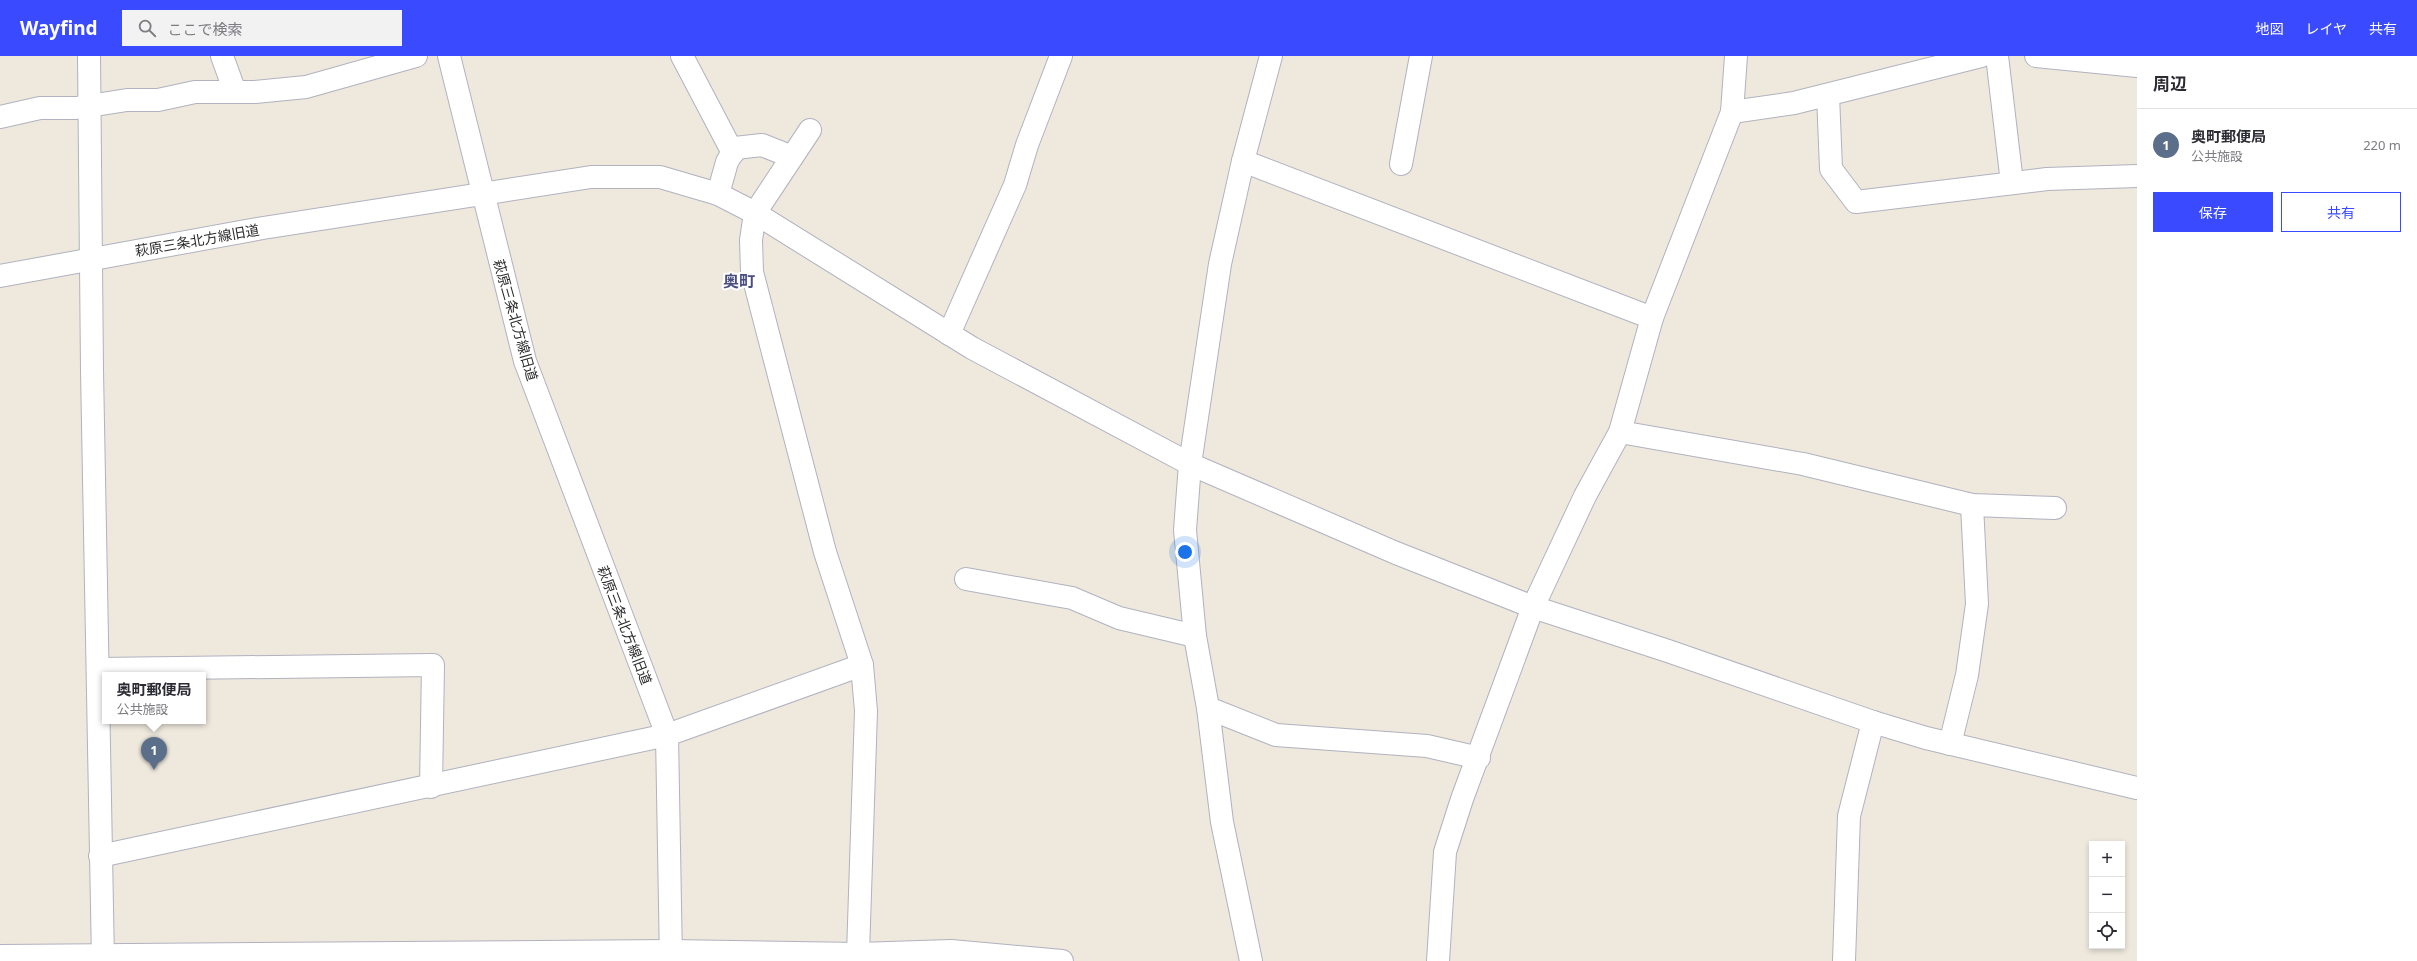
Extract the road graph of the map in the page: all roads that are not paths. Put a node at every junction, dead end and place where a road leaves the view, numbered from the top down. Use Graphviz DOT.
graph roads {
  1 [pos="89,56"];
  2 [pos="222,56"];
  3 [pos="416,56"];
  4 [pos="449,56"];
  5 [pos="682,56"];
  6 [pos="1061,56"];
  7 [pos="1270,56"];
  8 [pos="1421,56"];
  9 [pos="1736,56"];
  10 [pos="1981,56"];
  11 [pos="1997,56"];
  12 [pos="2036,56"];
  13 [pos="2137,66"];
  14 [pos="235,92"];
  15 [pos="1828,95"];
  16 [pos="90,107"];
  17 [pos="1732,112"];
  18 [pos="0,117"];
  19 [pos="810,130"];
  20 [pos="733,153"];
  21 [pos="792,157"];
  22 [pos="1243,161"];
  23 [pos="1401,164"];
  24 [pos="2137,176"];
  25 [pos="2012,183"];
  26 [pos="482,194"];
  27 [pos="718,194"];
  28 [pos="756,213"];
  29 [pos="91,260"];
  30 [pos="0,276"];
  31 [pos="1652,318"];
  32 [pos="949,334"];
  33 [pos="1620,432"];
  34 [pos="1190,464"];
  35 [pos="1972,505"];
  36 [pos="2055,508"];
  37 [pos="966,580"];
  38 [pos="1533,607"];
  39 [pos="1195,636"];
  40 [pos="862,665"];
  41 [pos="98,669"];
  42 [pos="1208,708"];
  43 [pos="1873,722"];
  44 [pos="667,735"];
  45 [pos="1950,744"];
  46 [pos="1478,758"];
  47 [pos="431,787"];
  48 [pos="2137,788"];
  49 [pos="100,856"];
  50 [pos="858,954"];
  51 [pos="0,956"];
  52 [pos="671,956"];
  53 [pos="103,958"];
  54 [pos="1062,961"];
  55 [pos="1251,961"];
  56 [pos="1438,961"];
  57 [pos="1844,961"];
  1 -- 16 [label="street"];
  2 -- 14 [label="street"];
  3 -- 14 [label="street"];
  4 -- 26 [label="street"];
  5 -- 20 [label="street"];
  6 -- 32 [label="street"];
  7 -- 22 [label="street"];
  8 -- 23 [label="street"];
  9 -- 17 [label="street"];
  10 -- 15 [label="street"];
  11 -- 25 [label="street"];
  12 -- 13 [label="street"];
  14 -- 16 [label="street"];
  15 -- 17 [label="street"];
  15 -- 25 [label="street"];
  16 -- 18 [label="street"];
  16 -- 29 [label="street"];
  17 -- 31 [label="street"];
  19 -- 21 [label="street"];
  20 -- 21 [label="street"];
  20 -- 27 [label="street"];
  21 -- 28 [label="street"];
  22 -- 31 [label="street"];
  22 -- 34 [label="street"];
  24 -- 25 [label="street"];
  26 -- 27 [label="street"];
  26 -- 29 [label="street, 萩原三条北方線旧道"];
  26 -- 44 [label="street, 萩原三条北方線旧道"];
  27 -- 28 [label="street"];
  28 -- 32 [label="street"];
  28 -- 40 [label="street"];
  29 -- 30 [label="street, 萩原三条北方線旧道"];
  29 -- 41 [label="street"];
  31 -- 33 [label="street"];
  32 -- 34 [label="street"];
  33 -- 35 [label="street"];
  33 -- 38 [label="street"];
  34 -- 38 [label="street"];
  34 -- 39 [label="street"];
  35 -- 36 [label="street"];
  35 -- 45 [label="street"];
  37 -- 39 [label="street"];
  38 -- 43 [label="street"];
  38 -- 46 [label="street"];
  39 -- 42 [label="street"];
  40 -- 44 [label="street"];
  40 -- 50 [label="street"];
  41 -- 47 [label="street"];
  41 -- 49 [label="street"];
  42 -- 46 [label="street"];
  42 -- 55 [label="street"];
  43 -- 45 [label="street"];
  43 -- 57 [label="street"];
  44 -- 47 [label="street"];
  44 -- 52 [label="street, 萩原三条北方線旧道"];
  45 -- 48 [label="street"];
  46 -- 56 [label="street"];
  47 -- 49 [label="street"];
  49 -- 53 [label="street"];
  50 -- 52 [label="street"];
  50 -- 54 [label="street"];
  51 -- 53 [label="street"];
  52 -- 53 [label="street"];
}
